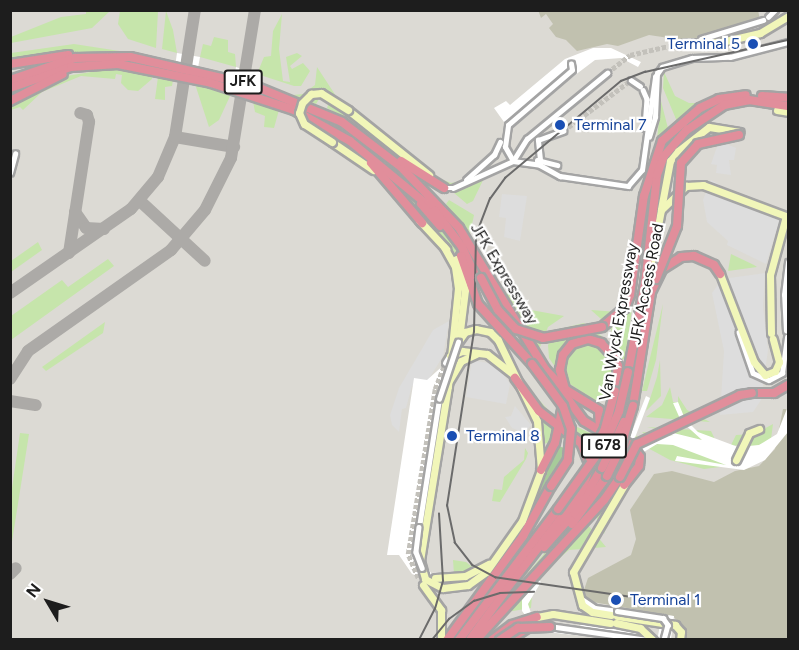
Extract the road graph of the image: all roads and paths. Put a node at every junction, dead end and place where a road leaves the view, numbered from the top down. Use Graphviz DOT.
graph roads {
  1 [pos="775,10"];
  2 [pos="789,16"];
  3 [pos="701,39"];
  4 [pos="789,42"];
  5 [pos="678,44"];
  6 [pos="98,55"];
  7 [pos="10,64"];
  8 [pos="571,64"];
  9 [pos="134,67"];
  10 [pos="607,73"];
  11 [pos="10,80"];
  12 [pos="631,80"];
  13 [pos="10,88"];
  14 [pos="789,98"];
  15 [pos="10,101"];
  16 [pos="789,106"];
  17 [pos="777,110"];
  18 [pos="789,112"];
  19 [pos="700,120"];
  20 [pos="563,131"];
  21 [pos="740,133"];
  22 [pos="350,141"];
  23 [pos="500,142"];
  24 [pos="646,143"];
  25 [pos="375,145"];
  26 [pos="15,154"];
  27 [pos="540,160"];
  28 [pos="513,162"];
  29 [pos="528,162"];
  30 [pos="380,164"];
  31 [pos="557,165"];
  32 [pos="10,173"];
  33 [pos="461,184"];
  34 [pos="444,188"];
  35 [pos="661,210"];
  36 [pos="422,223"];
  37 [pos="444,247"];
  38 [pos="789,262"];
  39 [pos="720,274"];
  40 [pos="656,279"];
  41 [pos="458,342"];
  42 [pos="787,351"];
  43 [pos="480,353"];
  44 [pos="449,360"];
  45 [pos="628,369"];
  46 [pos="770,375"];
  47 [pos="515,378"];
  48 [pos="789,385"];
  49 [pos="448,386"];
  50 [pos="562,388"];
  51 [pos="759,429"];
  52 [pos="600,431"];
  53 [pos="736,460"];
  54 [pos="541,470"];
  55 [pos="575,485"];
  56 [pos="624,485"];
  57 [pos="494,561"];
  58 [pos="418,578"];
  59 [pos="435,578"];
  60 [pos="423,585"];
  61 [pos="460,587"];
  62 [pos="577,593"];
  63 [pos="501,596"];
  64 [pos="614,616"];
  65 [pos="537,617"];
  66 [pos="547,626"];
  67 [pos="441,639"];
  68 [pos="447,639"];
  69 [pos="459,639"];
  70 [pos="470,639"];
  71 [pos="476,639"];
  72 [pos="492,639"];
  73 [pos="500,639"];
  74 [pos="509,639"];
  75 [pos="641,639"];
  76 [pos="648,639"];
  77 [pos="653,639"];
  78 [pos="664,639"];
  79 [pos="680,639"];
  1 -- 3 [label="street"];
  2 -- 5 [label="street"];
  4 -- 24 [label="street"];
  6 -- 7 [label="highway"];
  6 -- 11 [label="highway, JFK Expressway / JFK"];
  6 -- 25 [label="highway, JFK Expressway / JFK"];
  8 -- 28 [label="street"];
  9 -- 13 [label="highway, JFK"];
  9 -- 15 [label="highway"];
  9 -- 22 [label="highway, JFK"];
  10 -- 28 [label="street"];
  12 -- 24 [label="street"];
  14 -- 30 [label="highway, JFK, bridge"];
  16 -- 19 [label="highway"];
  17 -- 18 [label="street"];
  17 -- 19 [label="highway"];
  19 -- 45 [label="highway, Van Wyck Expressway / I 678"];
  20 -- 27 [label="street"];
  21 -- 35 [label="street"];
  21 -- 40 [label="highway, Van Wyck Expressway, bridge"];
  22 -- 30 [label="highway, JFK"];
  22 -- 36 [label="highway"];
  23 -- 33 [label="street"];
  24 -- 29 [label="street"];
  25 -- 34 [label="highway"];
  25 -- 50 [label="highway, JFK Expressway / JFK"];
  26 -- 32 [label="street"];
  27 -- 29 [label="street"];
  27 -- 31 [label="street"];
  28 -- 29 [label="street"];
  28 -- 33 [label="street"];
  30 -- 68 [label="highway, bridge"];
  33 -- 34 [label="street"];
  34 -- 36 [label="street, bridge"];
  35 -- 45 [label="street, JFK Access Road"];
  35 -- 46 [label="street, JFK Access Road"];
  36 -- 37 [label="street"];
  37 -- 41 [label="street"];
  37 -- 44 [label="street"];
  38 -- 42 [label="street"];
  39 -- 40 [label="highway"];
  39 -- 42 [label="street"];
  39 -- 46 [label="street"];
  40 -- 63 [label="highway, Van Wyck Expressway / I 678, bridge"];
  41 -- 44 [label="street, bridge"];
  41 -- 47 [label="street"];
  42 -- 46 [label="street"];
  43 -- 44 [label="street"];
  43 -- 47 [label="street"];
  43 -- 49 [label="street"];
  44 -- 49 [label="street"];
  44 -- 59 [label="street, bridge"];
  45 -- 55 [label="highway, Van Wyck Expressway / I 678, bridge"];
  47 -- 54 [label="street"];
  47 -- 63 [label="highway"];
  48 -- 71 [label="highway, bridge"];
  49 -- 61 [label="street"];
  50 -- 52 [label="highway"];
  50 -- 52 [label="highway, JFK Expressway / JFK"];
  50 -- 54 [label="highway"];
  50 -- 55 [label="highway, bridge"];
  51 -- 53 [label="street"];
  52 -- 56 [label="highway"];
  54 -- 57 [label="street"];
  55 -- 69 [label="highway, Van Wyck Expressway / I 678, bridge"];
  56 -- 62 [label="street"];
  57 -- 59 [label="street"];
  57 -- 61 [label="street"];
  58 -- 60 [label="street"];
  60 -- 61 [label="street"];
  60 -- 67 [label="street"];
  62 -- 64 [label="street"];
  62 -- 64 [label="street"];
  63 -- 70 [label="highway, Van Wyck Expressway / I 678"];
  64 -- 65 [label="street"];
  64 -- 77 [label="street"];
  64 -- 78 [label="street, bridge"];
  64 -- 79 [label="street"];
  65 -- 66 [label="street"];
  65 -- 72 [label="highway"];
  66 -- 73 [label="highway, bridge"];
  66 -- 74 [label="highway"];
  66 -- 75 [label="street"];
  66 -- 76 [label="street"];
}
